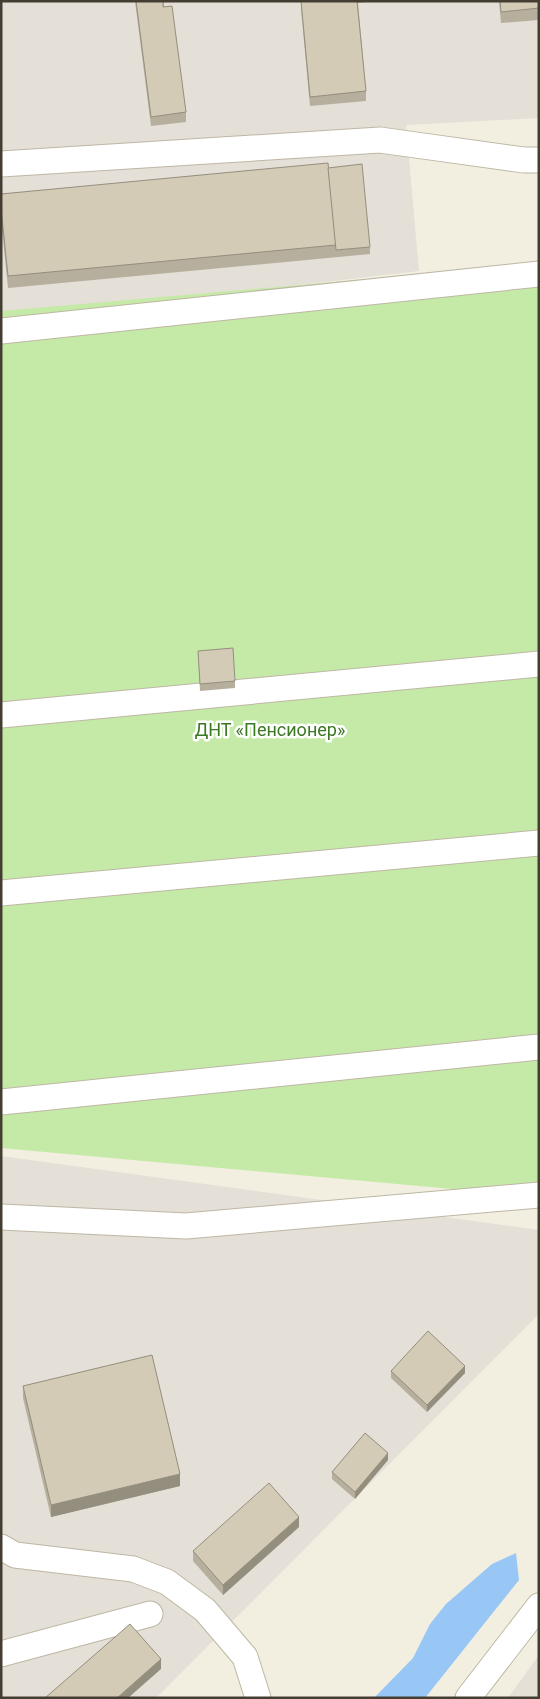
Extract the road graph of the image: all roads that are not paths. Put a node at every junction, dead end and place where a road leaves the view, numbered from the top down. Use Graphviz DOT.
graph roads {
  1 [pos="539,160"];
  2 [pos="1,164"];
  3 [pos="539,274"];
  4 [pos="1,331"];
  5 [pos="539,664"];
  6 [pos="1,715"];
  7 [pos="539,843"];
  8 [pos="1,893"];
  9 [pos="539,1047"];
  10 [pos="1,1102"];
  11 [pos="539,1195"];
  12 [pos="1,1217"];
  13 [pos="1,1547"];
  14 [pos="539,1606"];
  15 [pos="150,1614"];
  16 [pos="1,1654"];
  17 [pos="258,1698"];
  18 [pos="468,1698"];
  1 -- 2 [label="lane"];
  3 -- 4 [label="lane"];
  5 -- 6 [label="lane"];
  7 -- 8 [label="lane"];
  9 -- 10 [label="lane"];
  11 -- 12 [label="lane"];
  13 -- 17 [label="lane"];
  14 -- 18 [label="lane"];
  15 -- 16 [label="lane"];
}
